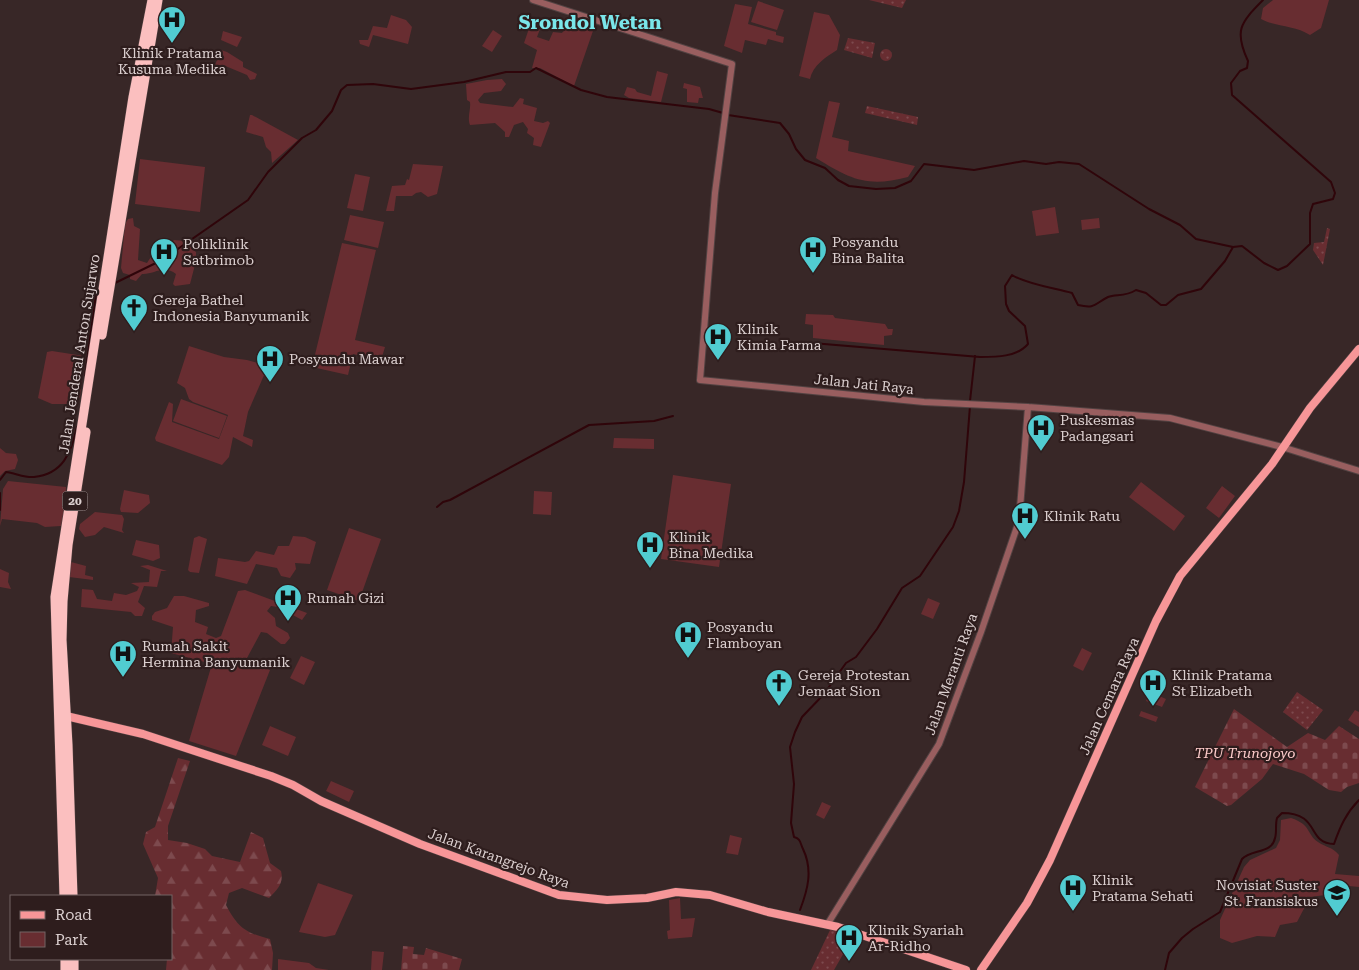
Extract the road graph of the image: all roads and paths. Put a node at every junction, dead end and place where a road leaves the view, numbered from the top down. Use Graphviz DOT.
graph roads {
  1 [pos="152,0"];
  2 [pos="158,0"];
  3 [pos="534,0"];
  4 [pos="141,78"];
  5 [pos="1359,349"];
  6 [pos="1028,407"];
  7 [pos="1282,447"];
  8 [pos="1359,471"];
  9 [pos="63,715"];
  10 [pos="64,895"];
  11 [pos="73,895"];
  12 [pos="827,924"];
  13 [pos="966,970"];
  14 [pos="981,970"];
  1 -- 4 [label="highway, Jalan Jenderal Anton Sujarwo / 20"];
  2 -- 4 [label="highway, Jalan Jenderal Anton Sujarwo / 20"];
  3 -- 6 [label="street, Jalan Jati Raya"];
  4 -- 9 [label="highway, Jalan Jenderal Anton Sujarwo / 20"];
  5 -- 7 [label="main road, Jalan Cemara Raya"];
  6 -- 7 [label="street, Jalan Jati Raya"];
  6 -- 12 [label="street, Jalan Meranti Raya"];
  7 -- 8 [label="street, Jalan Jati Raya"];
  7 -- 14 [label="main road, Jalan Cemara Raya"];
  9 -- 10 [label="highway, 20"];
  9 -- 11 [label="highway, 20"];
  9 -- 12 [label="main road, Jalan Karangrejo Raya"];
  12 -- 13 [label="main road, Jalan Karangrejo Raya"];
}
